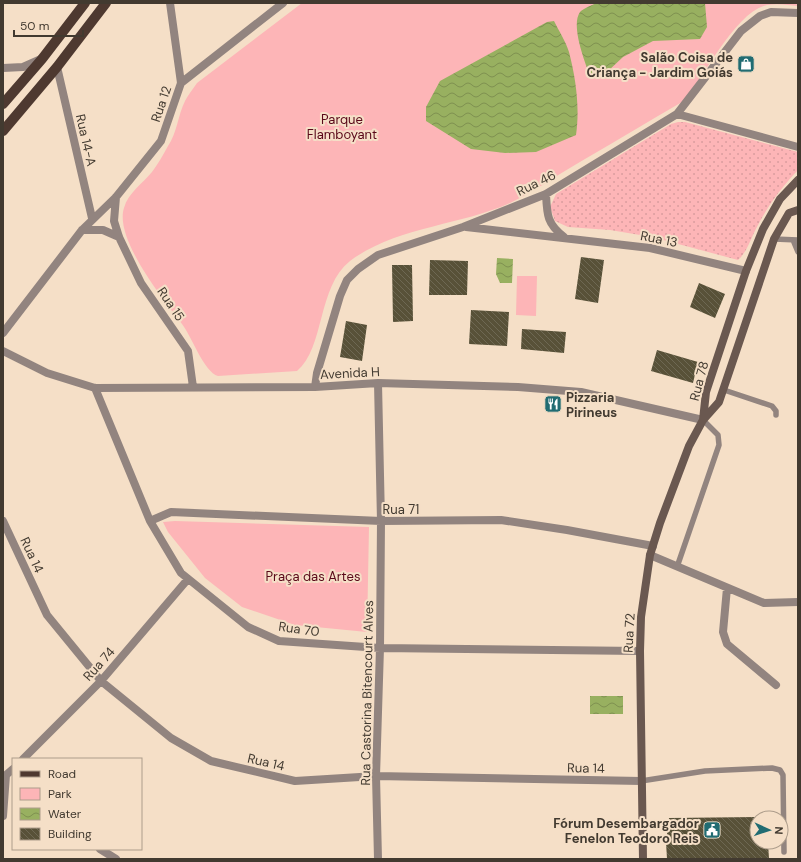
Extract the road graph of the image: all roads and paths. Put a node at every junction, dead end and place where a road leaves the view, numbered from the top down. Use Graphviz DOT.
graph roads {
  1 [pos="85,3"];
  2 [pos="106,3"];
  3 [pos="170,3"];
  4 [pos="283,3"];
  5 [pos="798,13"];
  6 [pos="42,59"];
  7 [pos="3,68"];
  8 [pos="57,68"];
  9 [pos="181,83"];
  10 [pos="3,104"];
  11 [pos="677,114"];
  12 [pos="3,131"];
  13 [pos="798,147"];
  14 [pos="798,180"];
  15 [pos="546,194"];
  16 [pos="116,197"];
  17 [pos="798,210"];
  18 [pos="92,218"];
  19 [pos="463,227"];
  20 [pos="82,230"];
  21 [pos="565,237"];
  22 [pos="119,238"];
  23 [pos="774,239"];
  24 [pos="796,240"];
  25 [pos="798,252"];
  26 [pos="746,271"];
  27 [pos="3,333"];
  28 [pos="3,351"];
  29 [pos="378,383"];
  30 [pos="193,387"];
  31 [pos="315,387"];
  32 [pos="95,388"];
  33 [pos="724,390"];
  34 [pos="776,415"];
  35 [pos="703,420"];
  36 [pos="3,521"];
  37 [pos="150,521"];
  38 [pos="381,521"];
  39 [pos="653,546"];
  40 [pos="650,555"];
  41 [pos="677,566"];
  42 [pos="188,579"];
  43 [pos="727,588"];
  44 [pos="798,602"];
  45 [pos="380,648"];
  46 [pos="640,651"];
  47 [pos="101,681"];
  48 [pos="776,685"];
  49 [pos="24,758"];
  50 [pos="5,774"];
  51 [pos="376,776"];
  52 [pos="641,781"];
  53 [pos="12,783"];
  54 [pos="3,816"];
  55 [pos="102,850"];
  56 [pos="784,852"];
  57 [pos="116,859"];
  58 [pos="378,859"];
  59 [pos="642,859"];
  1 -- 6 [label="main road"];
  2 -- 8 [label="main road"];
  3 -- 9 [label="street, Rua 12"];
  4 -- 9 [label="street"];
  5 -- 11 [label="street, Rua 46"];
  6 -- 7 [label="street"];
  6 -- 10 [label="main road"];
  8 -- 12 [label="main road"];
  8 -- 18 [label="street, Rua 14-A"];
  9 -- 16 [label="street, Rua 12"];
  11 -- 13 [label="street"];
  11 -- 15 [label="street, Rua 46"];
  14 -- 26 [label="main road, Rua 78"];
  15 -- 19 [label="street, Rua 46"];
  15 -- 21 [label="street"];
  16 -- 18 [label="street"];
  16 -- 22 [label="street, Rua 15"];
  17 -- 23 [label="main road, Rua 78"];
  18 -- 20 [label="street"];
  19 -- 21 [label="street, Rua 13"];
  19 -- 31 [label="street, Rua 46"];
  20 -- 22 [label="street"];
  20 -- 27 [label="street"];
  21 -- 26 [label="street, Rua 13"];
  22 -- 30 [label="street, Rua 15"];
  23 -- 24 [label="lane"];
  23 -- 33 [label="main road, Rua 78"];
  24 -- 25 [label="lane"];
  26 -- 35 [label="main road, Rua 78"];
  28 -- 32 [label="street, Avenida H"];
  29 -- 31 [label="street, Avenida H"];
  29 -- 35 [label="street, Avenida H"];
  29 -- 38 [label="street, Rua Castorina Bitencourt Alves"];
  30 -- 31 [label="street, Avenida H"];
  30 -- 32 [label="street, Avenida H"];
  32 -- 37 [label="street, Rua 70"];
  33 -- 34 [label="lane"];
  33 -- 35 [label="main road, Rua 78"];
  35 -- 39 [label="main road, Rua 72"];
  35 -- 41 [label="lane"];
  36 -- 47 [label="street, Rua 14"];
  37 -- 38 [label="street, Rua 71"];
  37 -- 42 [label="street, Rua 70"];
  38 -- 39 [label="street, Rua 71"];
  38 -- 45 [label="street, Rua Castorina Bitencourt Alves"];
  39 -- 40 [label="main road, Rua 72"];
  40 -- 41 [label="street"];
  40 -- 46 [label="main road, Rua 72"];
  41 -- 43 [label="street"];
  42 -- 45 [label="street, Rua 70"];
  42 -- 47 [label="street, Rua 74"];
  43 -- 44 [label="street"];
  43 -- 48 [label="street"];
  45 -- 46 [label="street, Rua 70"];
  45 -- 51 [label="street, Rua Castorina Bitencourt Alves"];
  46 -- 52 [label="main road, Rua 72"];
  47 -- 49 [label="street, Rua 74"];
  47 -- 51 [label="street, Rua 14"];
  50 -- 53 [label="street"];
  50 -- 54 [label="street"];
  51 -- 52 [label="street, Rua 14"];
  51 -- 58 [label="street, Rua Castorina Bitencourt Alves"];
  52 -- 56 [label="lane"];
  52 -- 59 [label="main road, Rua 72"];
  55 -- 57 [label="street"];
}
